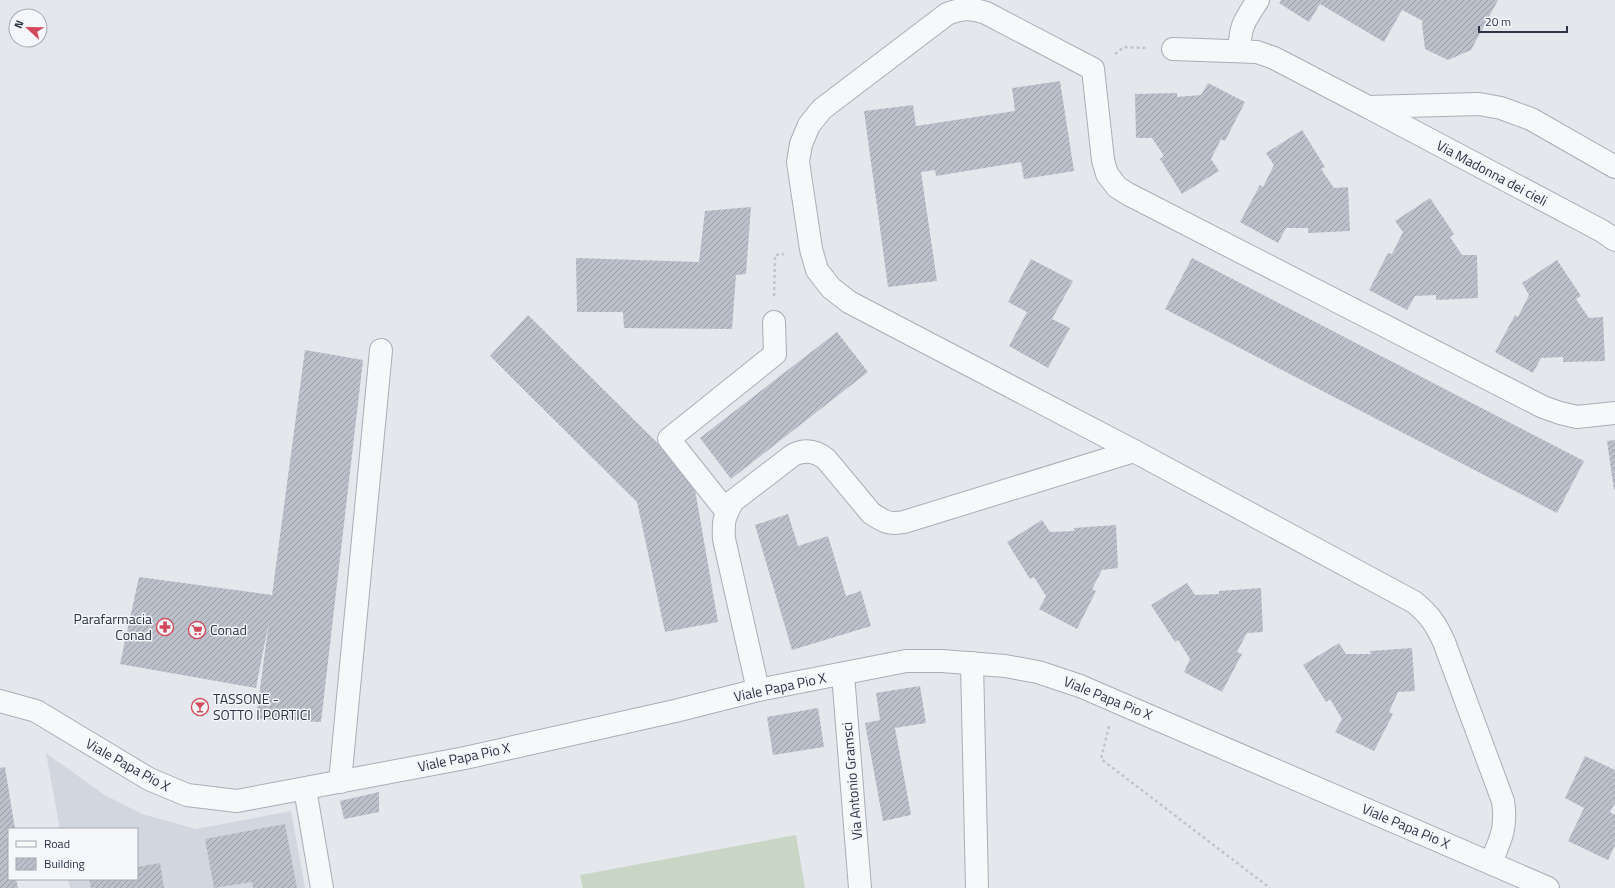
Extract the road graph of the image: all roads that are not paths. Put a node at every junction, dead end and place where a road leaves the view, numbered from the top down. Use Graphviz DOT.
graph roads {
  1 [pos="1258,0"];
  2 [pos="1173,49"];
  3 [pos="1240,50"];
  4 [pos="1368,107"];
  5 [pos="1615,167"];
  6 [pos="1615,240"];
  7 [pos="774,322"];
  8 [pos="381,350"];
  9 [pos="1615,414"];
  10 [pos="1134,451"];
  11 [pos="727,512"];
  12 [pos="972,663"];
  13 [pos="843,674"];
  14 [pos="758,690"];
  15 [pos="0,701"];
  16 [pos="340,782"];
  17 [pos="304,789"];
  18 [pos="1491,862"];
  19 [pos="322,888"];
  20 [pos="860,888"];
  21 [pos="977,888"];
  22 [pos="1548,888"];
  1 -- 3 [label="street"];
  2 -- 3 [label="street, Via Madonna dei cieli"];
  3 -- 4 [label="street, Via Madonna dei cieli"];
  4 -- 5 [label="street, Via Madonna dei cieli"];
  4 -- 6 [label="street, Via Madonna dei cieli"];
  7 -- 11 [label="street"];
  8 -- 16 [label="street"];
  9 -- 10 [label="street"];
  10 -- 11 [label="street"];
  10 -- 18 [label="street"];
  11 -- 14 [label="street"];
  12 -- 13 [label="street, Viale Papa Pio X"];
  12 -- 18 [label="street, Viale Papa Pio X"];
  12 -- 21 [label="street"];
  13 -- 14 [label="street, Viale Papa Pio X"];
  13 -- 20 [label="street, Via Antonio Gramsci"];
  14 -- 16 [label="street, Viale Papa Pio X"];
  15 -- 17 [label="street, Viale Papa Pio X"];
  16 -- 17 [label="street, Viale Papa Pio X"];
  17 -- 19 [label="street"];
  18 -- 22 [label="street, Viale Papa Pio X"];
}
